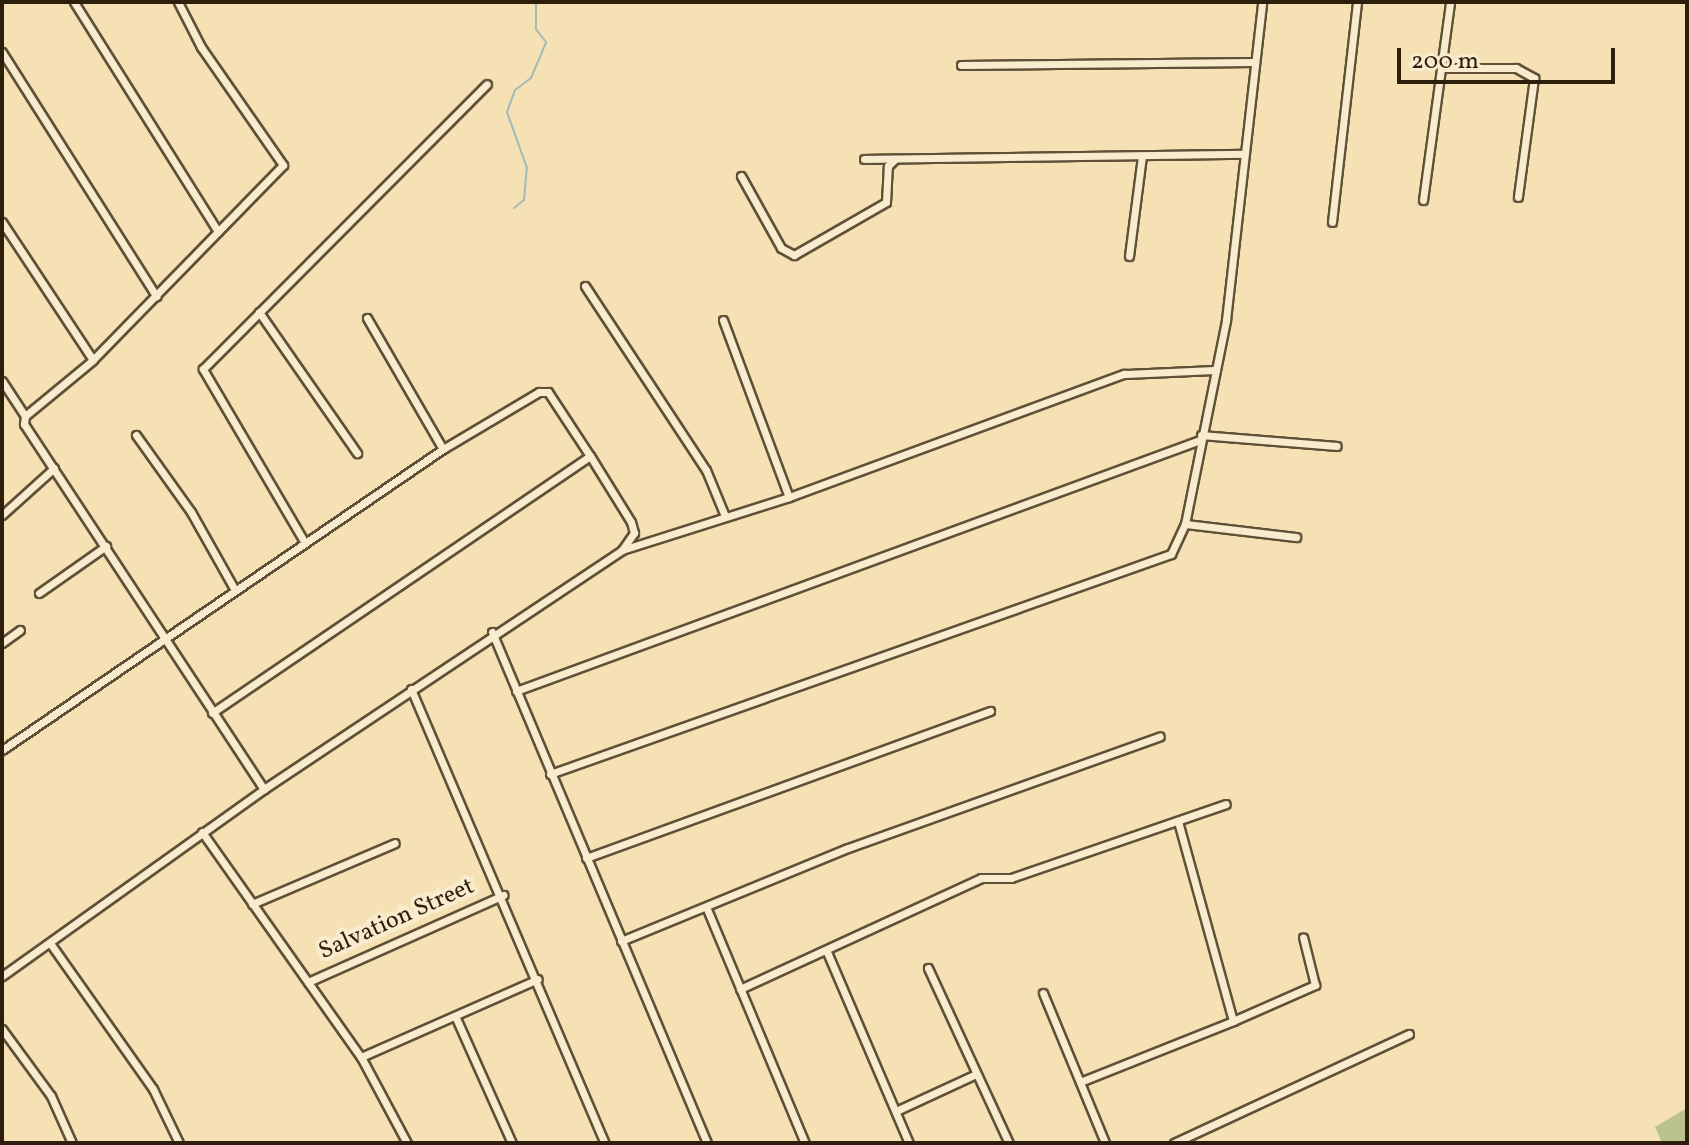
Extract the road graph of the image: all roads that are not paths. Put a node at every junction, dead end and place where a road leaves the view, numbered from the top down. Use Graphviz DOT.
graph roads {
  1 [pos="74,2"];
  2 [pos="178,2"];
  3 [pos="1262,2"];
  4 [pos="1357,2"];
  5 [pos="1450,2"];
  6 [pos="2,52"];
  7 [pos="1254,62"];
  8 [pos="961,65"];
  9 [pos="1444,68"];
  10 [pos="487,84"];
  11 [pos="1243,154"];
  12 [pos="1142,156"];
  13 [pos="864,159"];
  14 [pos="895,159"];
  15 [pos="741,176"];
  16 [pos="1518,197"];
  17 [pos="1423,200"];
  18 [pos="2,222"];
  19 [pos="1332,222"];
  20 [pos="218,232"];
  21 [pos="1129,256"];
  22 [pos="585,286"];
  23 [pos="156,296"];
  24 [pos="259,312"];
  25 [pos="367,318"];
  26 [pos="723,320"];
  27 [pos="93,360"];
  28 [pos="1216,370"];
  29 [pos="2,381"];
  30 [pos="25,416"];
  31 [pos="136,435"];
  32 [pos="1200,437"];
  33 [pos="1337,446"];
  34 [pos="443,449"];
  35 [pos="357,453"];
  36 [pos="590,456"];
  37 [pos="54,468"];
  38 [pos="789,497"];
  39 [pos="2,515"];
  40 [pos="725,516"];
  41 [pos="1185,524"];
  42 [pos="1296,537"];
  43 [pos="305,543"];
  44 [pos="106,546"];
  45 [pos="622,550"];
  46 [pos="235,590"];
  47 [pos="39,593"];
  48 [pos="20,630"];
  49 [pos="492,632"];
  50 [pos="163,638"];
  51 [pos="2,643"];
  52 [pos="411,689"];
  53 [pos="516,691"];
  54 [pos="990,711"];
  55 [pos="212,713"];
  56 [pos="1160,736"];
  57 [pos="2,750"];
  58 [pos="550,774"];
  59 [pos="264,789"];
  60 [pos="1226,804"];
  61 [pos="1178,822"];
  62 [pos="202,832"];
  63 [pos="395,843"];
  64 [pos="586,858"];
  65 [pos="503,895"];
  66 [pos="252,904"];
  67 [pos="707,909"];
  68 [pos="1303,937"];
  69 [pos="621,941"];
  70 [pos="50,943"];
  71 [pos="827,952"];
  72 [pos="928,968"];
  73 [pos="2,976"];
  74 [pos="538,979"];
  75 [pos="308,982"];
  76 [pos="740,989"];
  77 [pos="1043,993"];
  78 [pos="456,1018"];
  79 [pos="1233,1021"];
  80 [pos="2,1029"];
  81 [pos="1409,1034"];
  82 [pos="361,1057"];
  83 [pos="976,1074"];
  84 [pos="1080,1082"];
  85 [pos="896,1111"];
  86 [pos="72,1143"];
  87 [pos="179,1143"];
  88 [pos="407,1143"];
  89 [pos="512,1143"];
  90 [pos="605,1143"];
  91 [pos="707,1143"];
  92 [pos="805,1143"];
  93 [pos="909,1143"];
  94 [pos="1009,1143"];
  95 [pos="1105,1143"];
  96 [pos="1174,1143"];
  1 -- 20 [label="street"];
  2 -- 20 [label="street"];
  3 -- 7 [label="street"];
  4 -- 19 [label="street"];
  5 -- 9 [label="street"];
  6 -- 23 [label="street"];
  7 -- 8 [label="street"];
  7 -- 11 [label="street"];
  9 -- 16 [label="street"];
  9 -- 17 [label="street"];
  10 -- 24 [label="street"];
  11 -- 12 [label="street"];
  11 -- 28 [label="street"];
  12 -- 14 [label="street"];
  12 -- 21 [label="street"];
  13 -- 14 [label="street"];
  14 -- 15 [label="street"];
  18 -- 27 [label="street"];
  20 -- 23 [label="street"];
  22 -- 40 [label="street"];
  23 -- 27 [label="street"];
  24 -- 35 [label="street"];
  24 -- 43 [label="street"];
  25 -- 34 [label="street"];
  26 -- 38 [label="street"];
  27 -- 30 [label="street"];
  28 -- 32 [label="street"];
  28 -- 38 [label="street"];
  29 -- 30 [label="street"];
  30 -- 37 [label="street"];
  31 -- 46 [label="street"];
  32 -- 33 [label="street"];
  32 -- 41 [label="street"];
  32 -- 53 [label="street"];
  34 -- 36 [label="street"];
  34 -- 43 [label="street"];
  36 -- 45 [label="street"];
  36 -- 55 [label="street"];
  37 -- 39 [label="street"];
  37 -- 44 [label="street"];
  38 -- 40 [label="street"];
  40 -- 45 [label="street"];
  41 -- 42 [label="street"];
  41 -- 58 [label="street"];
  43 -- 46 [label="street"];
  44 -- 47 [label="street"];
  44 -- 50 [label="street"];
  45 -- 49 [label="street"];
  46 -- 50 [label="street"];
  48 -- 51 [label="street"];
  49 -- 52 [label="street"];
  49 -- 53 [label="street"];
  50 -- 55 [label="street"];
  50 -- 57 [label="street"];
  52 -- 59 [label="street"];
  52 -- 65 [label="street"];
  53 -- 58 [label="street"];
  54 -- 64 [label="street"];
  55 -- 59 [label="street"];
  56 -- 67 [label="street"];
  58 -- 64 [label="street"];
  59 -- 62 [label="street"];
  60 -- 61 [label="street"];
  61 -- 71 [label="street"];
  61 -- 79 [label="street"];
  62 -- 66 [label="street"];
  62 -- 70 [label="street"];
  63 -- 66 [label="street"];
  64 -- 69 [label="street"];
  65 -- 74 [label="street"];
  65 -- 75 [label="street, Salvation Street"];
  66 -- 75 [label="street"];
  67 -- 69 [label="street"];
  67 -- 76 [label="street"];
  68 -- 79 [label="street"];
  69 -- 91 [label="street"];
  70 -- 73 [label="street"];
  70 -- 87 [label="street"];
  71 -- 76 [label="street"];
  71 -- 85 [label="street"];
  72 -- 83 [label="street"];
  74 -- 78 [label="street"];
  74 -- 90 [label="street"];
  75 -- 82 [label="street"];
  76 -- 92 [label="street"];
  77 -- 84 [label="street"];
  78 -- 82 [label="street"];
  78 -- 89 [label="street"];
  79 -- 84 [label="street"];
  80 -- 86 [label="street"];
  81 -- 96 [label="street"];
  82 -- 88 [label="street"];
  83 -- 85 [label="street"];
  83 -- 94 [label="street"];
  84 -- 95 [label="street"];
  85 -- 93 [label="street"];
}
